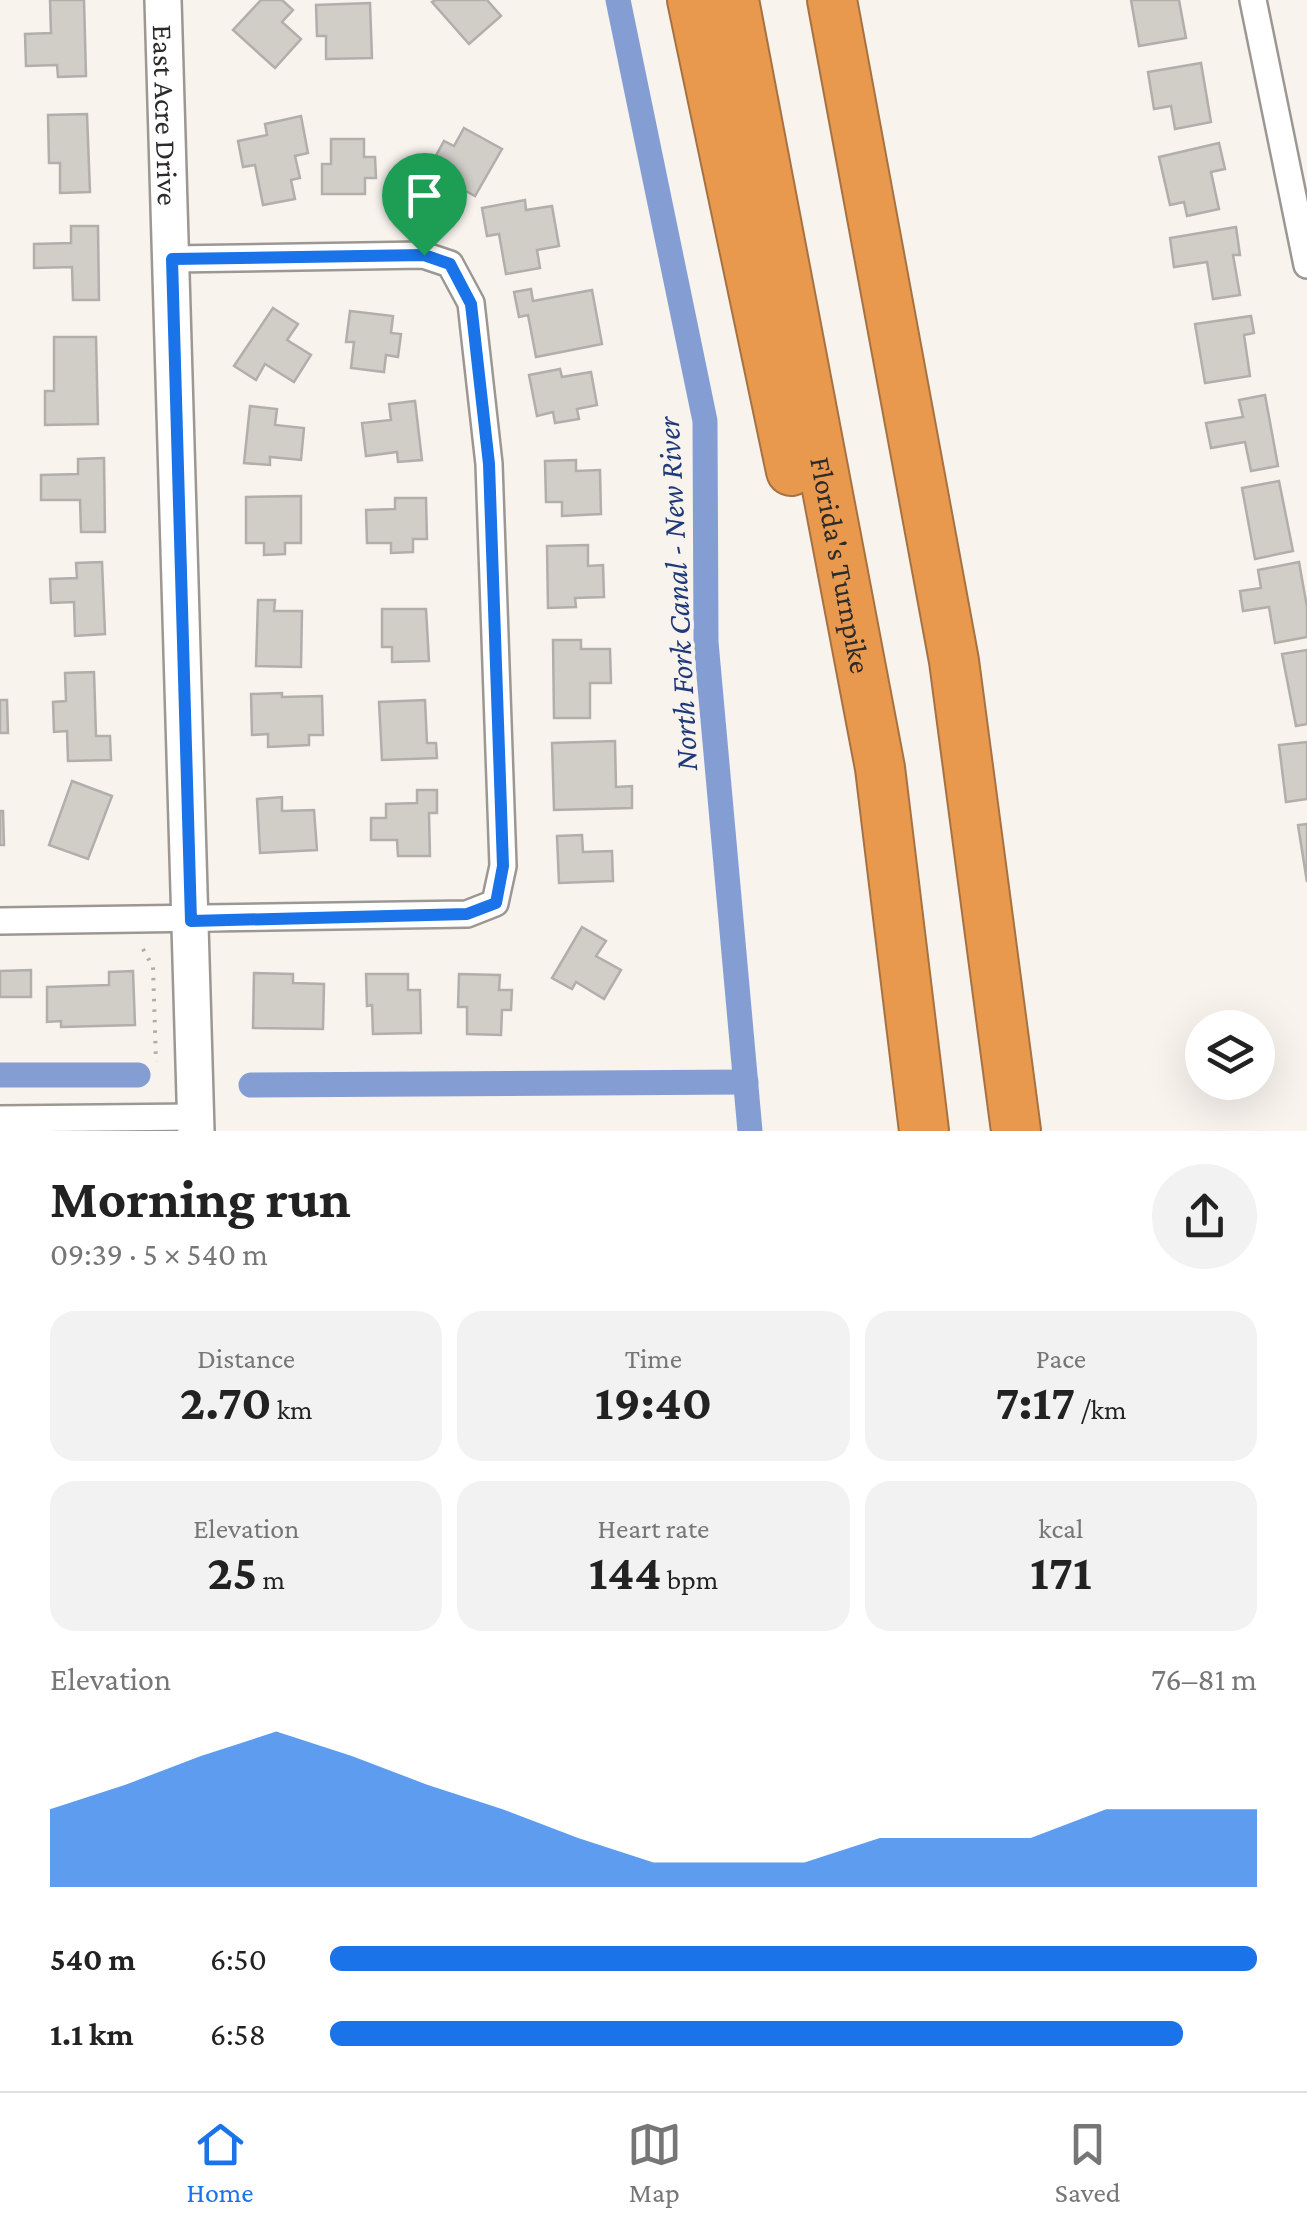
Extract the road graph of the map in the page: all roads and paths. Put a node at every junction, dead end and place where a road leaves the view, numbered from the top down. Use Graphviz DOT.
graph roads {
  1 [pos="163,0"];
  2 [pos="692,0"];
  3 [pos="734,0"];
  4 [pos="832,0"];
  5 [pos="1253,0"];
  6 [pos="1303,218"];
  7 [pos="172,259"];
  8 [pos="1307,266"];
  9 [pos="842,566"];
  10 [pos="0,921"];
  11 [pos="191,921"];
  12 [pos="144,949"];
  13 [pos="156,1062"];
  14 [pos="0,1119"];
  15 [pos="196,1124"];
  16 [pos="924,1131"];
  17 [pos="1016,1131"];
  1 -- 7 [label="street, East Acre Drive"];
  2 -- 9 [label="highway"];
  3 -- 9 [label="highway, Florida's Turnpike"];
  4 -- 17 [label="highway"];
  5 -- 6 [label="street"];
  6 -- 8 [label="street"];
  7 -- 11 [label="street, East Acre Drive"];
  7 -- 11 [label="street"];
  9 -- 16 [label="highway, Florida's Turnpike"];
  10 -- 11 [label="street"];
  11 -- 15 [label="street, East Acre Drive"];
  12 -- 13 [label="path"];
  14 -- 15 [label="street"];
}
